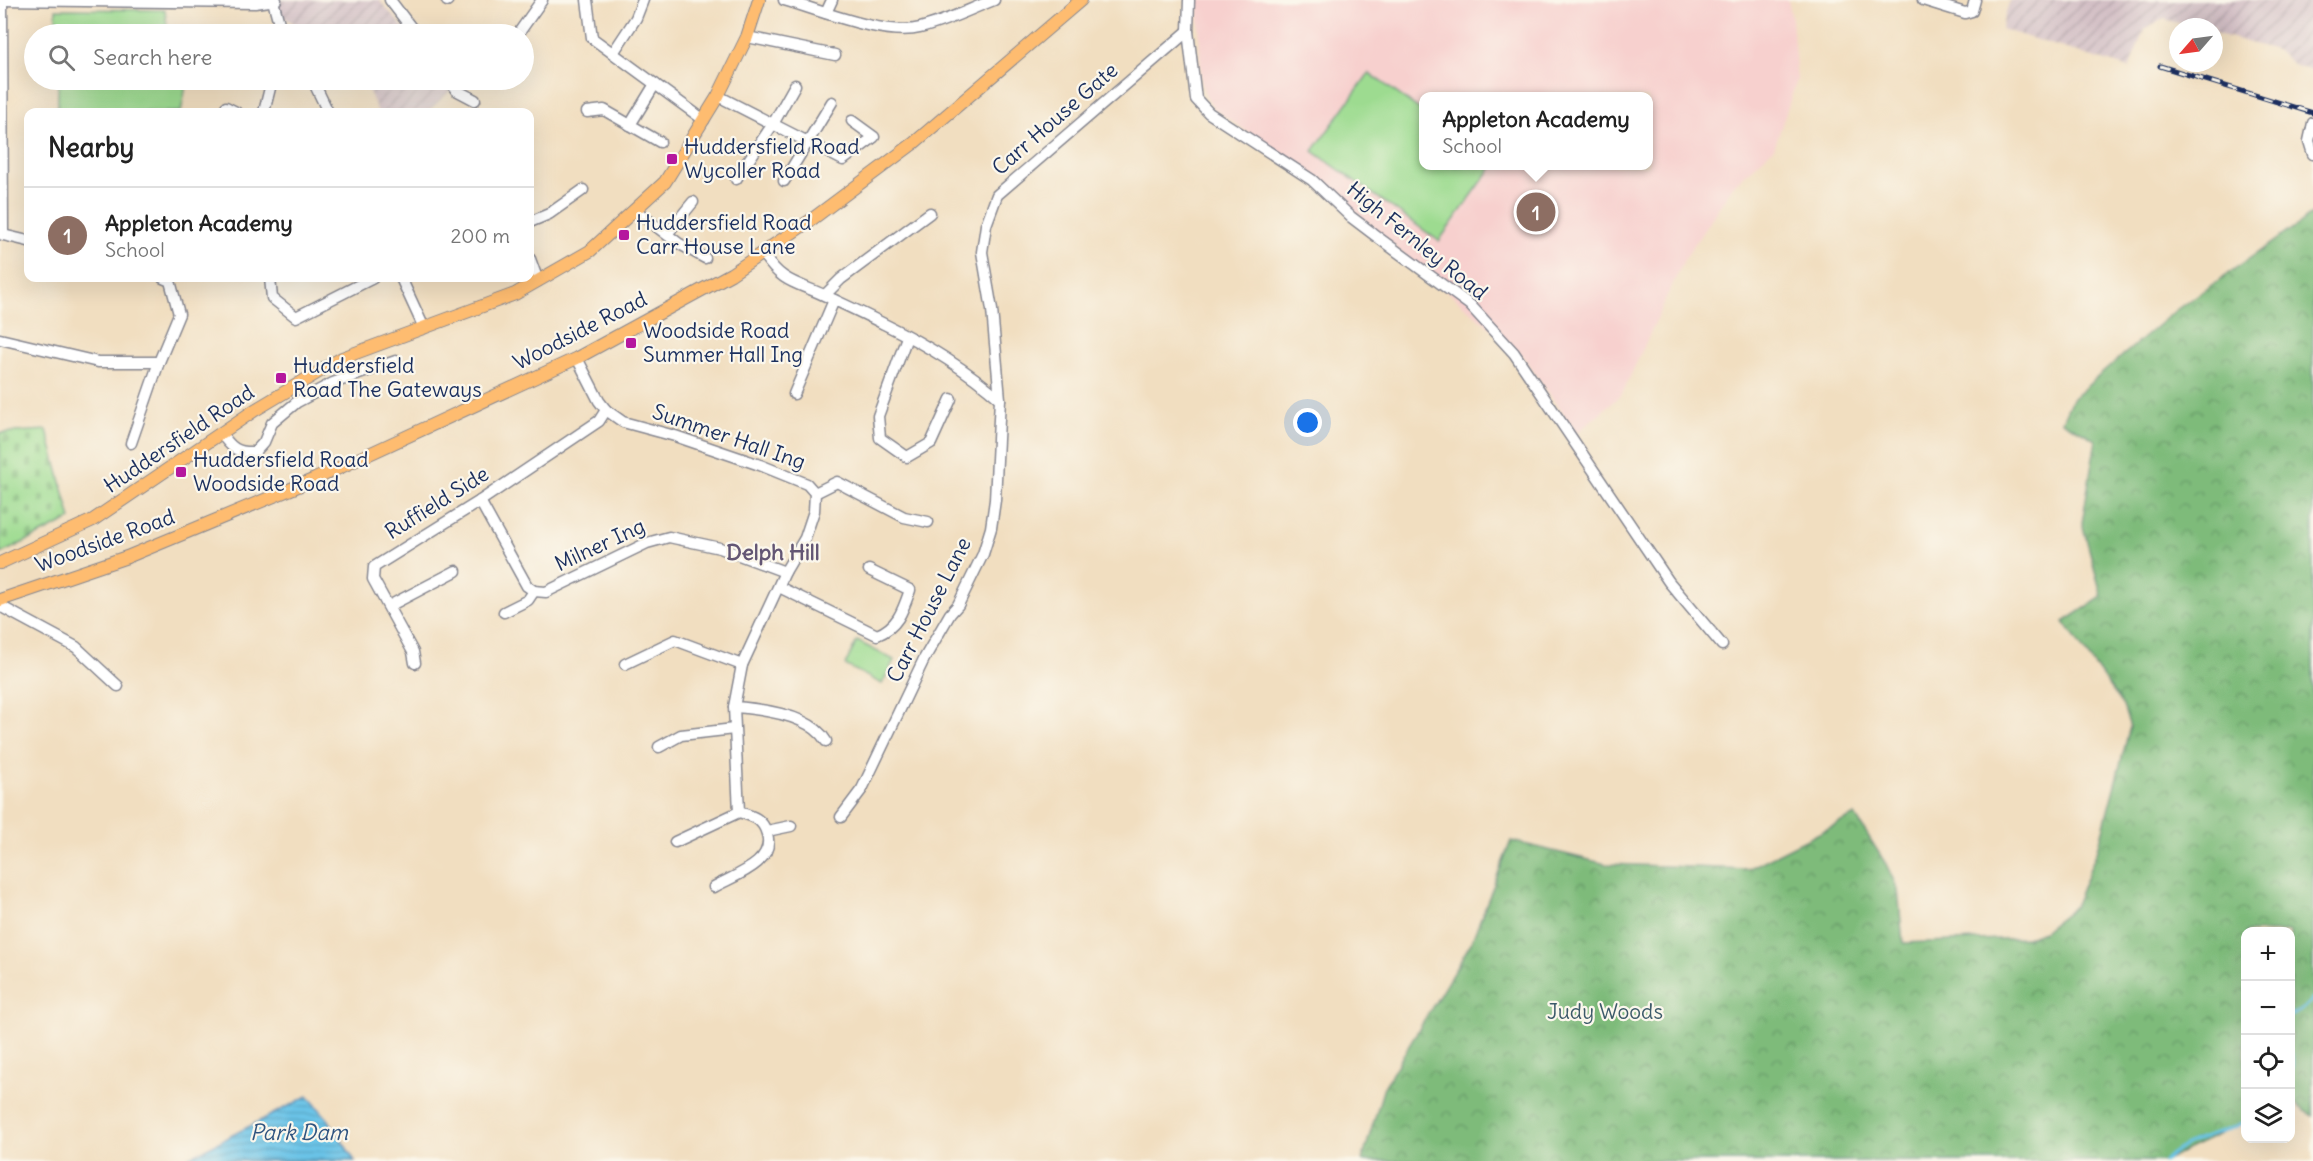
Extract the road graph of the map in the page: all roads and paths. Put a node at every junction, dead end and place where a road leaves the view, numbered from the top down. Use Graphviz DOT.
graph roads {
  1 [pos="1,0"];
  2 [pos="33,0"];
  3 [pos="274,0"];
  4 [pos="390,0"];
  5 [pos="542,0"];
  6 [pos="586,0"];
  7 [pos="643,0"];
  8 [pos="759,0"];
  9 [pos="784,0"];
  10 [pos="832,0"];
  11 [pos="994,0"];
  12 [pos="1081,0"];
  13 [pos="1189,0"];
  14 [pos="1923,0"];
  15 [pos="1975,0"];
  16 [pos="826,13"];
  17 [pos="280,24"];
  18 [pos="408,24"];
  19 [pos="525,24"];
  20 [pos="1188,31"];
  21 [pos="747,37"];
  22 [pos="613,53"];
  23 [pos="835,55"];
  24 [pos="655,84"];
  25 [pos="795,85"];
  26 [pos="270,90"];
  27 [pos="317,90"];
  28 [pos="456,90"];
  29 [pos="1,94"];
  30 [pos="718,96"];
  31 [pos="475,100"];
  32 [pos="832,102"];
  33 [pos="265,108"];
  34 [pos="325,108"];
  35 [pos="587,112"];
  36 [pos="704,120"];
  37 [pos="852,121"];
  38 [pos="773,124"];
  39 [pos="630,125"];
  40 [pos="2311,127"];
  41 [pos="807,141"];
  42 [pos="660,142"];
  43 [pos="2313,154"];
  44 [pos="736,179"];
  45 [pos="784,181"];
  46 [pos="583,190"];
  47 [pos="693,202"];
  48 [pos="635,210"];
  49 [pos="930,213"];
  50 [pos="534,220"];
  51 [pos="2,234"];
  52 [pos="667,234"];
  53 [pos="24,240"];
  54 [pos="763,254"];
  55 [pos="705,258"];
  56 [pos="534,270"];
  57 [pos="538,281"];
  58 [pos="170,282"];
  59 [pos="271,282"];
  60 [pos="366,282"];
  61 [pos="403,282"];
  62 [pos="830,298"];
  63 [pos="424,328"];
  64 [pos="907,337"];
  65 [pos="0,339"];
  66 [pos="577,358"];
  67 [pos="396,361"];
  68 [pos="159,362"];
  69 [pos="794,394"];
  70 [pos="951,399"];
  71 [pos="1000,399"];
  72 [pos="606,410"];
  73 [pos="221,433"];
  74 [pos="131,443"];
  75 [pos="815,493"];
  76 [pos="480,501"];
  77 [pos="928,522"];
  78 [pos="0,563"];
  79 [pos="869,570"];
  80 [pos="456,571"];
  81 [pos="785,572"];
  82 [pos="779,587"];
  83 [pos="534,591"];
  84 [pos="0,600"];
  85 [pos="0,606"];
  86 [pos="388,606"];
  87 [pos="504,612"];
  88 [pos="1722,645"];
  89 [pos="415,663"];
  90 [pos="625,664"];
  91 [pos="742,665"];
  92 [pos="118,686"];
  93 [pos="734,706"];
  94 [pos="734,729"];
  95 [pos="826,741"];
  96 [pos="659,747"];
  97 [pos="739,812"];
  98 [pos="841,817"];
  99 [pos="791,826"];
  100 [pos="767,831"];
  101 [pos="675,842"];
  102 [pos="714,887"];
  1 -- 2 [label="street"];
  1 -- 29 [label="street"];
  2 -- 3 [label="street"];
  3 -- 17 [label="street"];
  4 -- 18 [label="street"];
  5 -- 19 [label="street"];
  6 -- 22 [label="street"];
  7 -- 22 [label="street"];
  8 -- 21 [label="main road, Huddersfield Road"];
  9 -- 16 [label="street"];
  10 -- 16 [label="street"];
  11 -- 16 [label="street"];
  12 -- 54 [label="main road, Woodside Road"];
  13 -- 20 [label="street, High Fernley Road"];
  14 -- 15 [label="street"];
  20 -- 71 [label="street, Carr House Gate"];
  20 -- 88 [label="street, High Fernley Road"];
  21 -- 23 [label="street"];
  21 -- 30 [label="main road, Huddersfield Road"];
  22 -- 24 [label="street"];
  24 -- 36 [label="street"];
  24 -- 39 [label="street"];
  25 -- 38 [label="street"];
  26 -- 33 [label="street"];
  27 -- 34 [label="street"];
  28 -- 31 [label="street"];
  29 -- 51 [label="street"];
  30 -- 36 [label="main road, Huddersfield Road"];
  30 -- 38 [label="street"];
  32 -- 41 [label="street"];
  35 -- 39 [label="street"];
  36 -- 48 [label="main road, Huddersfield Road"];
  37 -- 41 [label="street"];
  38 -- 41 [label="street"];
  38 -- 44 [label="street"];
  39 -- 42 [label="street"];
  40 -- 43 [label="street"];
  41 -- 45 [label="street"];
  46 -- 50 [label="street"];
  47 -- 52 [label="street"];
  48 -- 52 [label="street"];
  48 -- 57 [label="main road, Huddersfield Road"];
  49 -- 62 [label="street"];
  51 -- 53 [label="street"];
  52 -- 55 [label="street"];
  54 -- 62 [label="street"];
  54 -- 66 [label="main road, Woodside Road"];
  56 -- 57 [label="street"];
  57 -- 63 [label="main road, Huddersfield Road"];
  58 -- 68 [label="street"];
  59 -- 60 [label="street"];
  61 -- 63 [label="street"];
  62 -- 64 [label="street"];
  62 -- 69 [label="street"];
  63 -- 73 [label="main road, Huddersfield Road"];
  64 -- 70 [label="street"];
  64 -- 71 [label="street"];
  65 -- 68 [label="street"];
  66 -- 72 [label="street, Summer Hall Ing"];
  66 -- 84 [label="main road, Woodside Road"];
  67 -- 73 [label="street"];
  68 -- 74 [label="street"];
  71 -- 98 [label="street, Carr House Lane"];
  72 -- 75 [label="street, Summer Hall Ing"];
  72 -- 76 [label="street, Ruffield Side"];
  73 -- 78 [label="main road, Huddersfield Road"];
  75 -- 77 [label="street"];
  75 -- 81 [label="street, Summer Hall Ing"];
  76 -- 83 [label="street, Milner Ing"];
  76 -- 86 [label="street, Ruffield Side"];
  79 -- 82 [label="street"];
  80 -- 86 [label="street"];
  81 -- 82 [label="street, Summer Hall Ing"];
  81 -- 83 [label="street, Milner Ing"];
  82 -- 91 [label="street, Summer Hall Ing"];
  83 -- 87 [label="street"];
  85 -- 92 [label="street"];
  86 -- 89 [label="street, Ruffield Side"];
  90 -- 91 [label="street"];
  91 -- 93 [label="street, Summer Hall Ing"];
  93 -- 94 [label="street, Summer Hall Ing"];
  93 -- 95 [label="street"];
  94 -- 96 [label="street"];
  94 -- 97 [label="street, Summer Hall Ing"];
  97 -- 100 [label="street"];
  97 -- 101 [label="street"];
  99 -- 100 [label="street"];
  100 -- 102 [label="street"];
}
